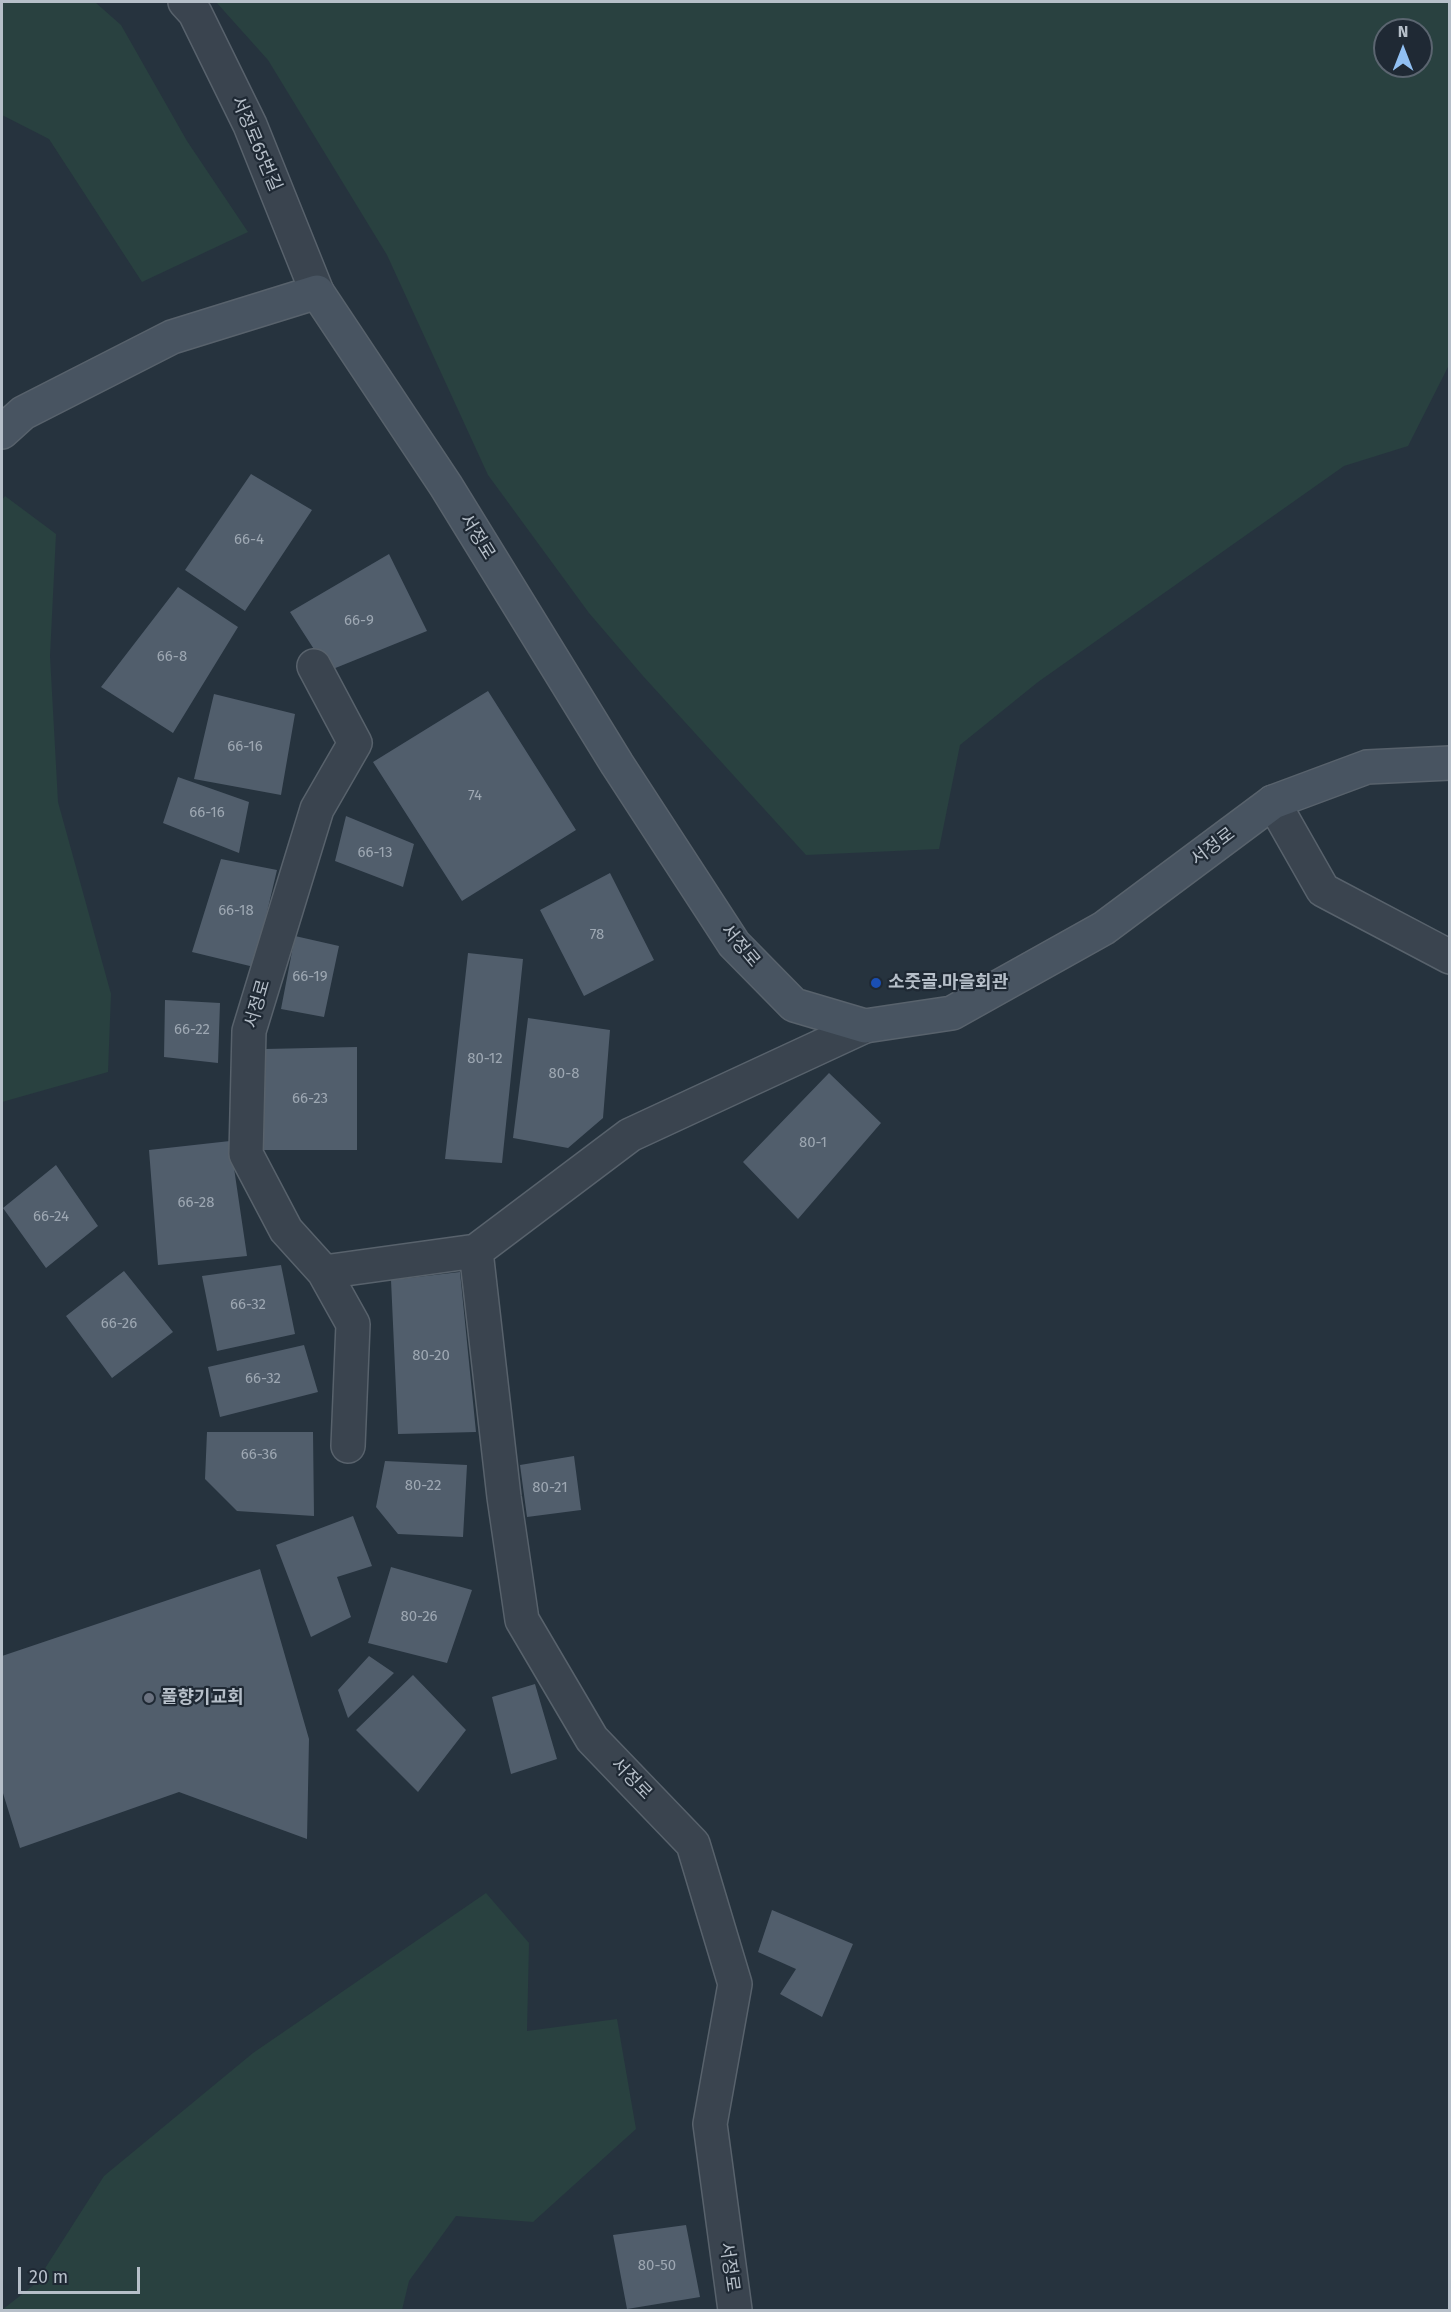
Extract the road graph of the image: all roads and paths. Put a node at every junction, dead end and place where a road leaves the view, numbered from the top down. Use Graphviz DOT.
graph roads {
  1 [pos="185,2"];
  2 [pos="317,292"];
  3 [pos="2,432"];
  4 [pos="314,666"];
  5 [pos="1449,762"];
  6 [pos="1273,802"];
  7 [pos="1449,957"];
  8 [pos="865,1026"];
  9 [pos="476,1251"];
  10 [pos="324,1272"];
  11 [pos="348,1446"];
  12 [pos="735,2310"];
  1 -- 2 [label="street, 서정로65번길"];
  2 -- 3 [label="street"];
  2 -- 8 [label="street, 서정로"];
  4 -- 10 [label="street, 서정로"];
  5 -- 6 [label="street, 서정로"];
  6 -- 7 [label="street"];
  6 -- 8 [label="street, 서정로"];
  8 -- 9 [label="street, 서정로"];
  9 -- 10 [label="street, 서정로"];
  9 -- 12 [label="street, 서정로"];
  10 -- 11 [label="street, 서정로"];
}
